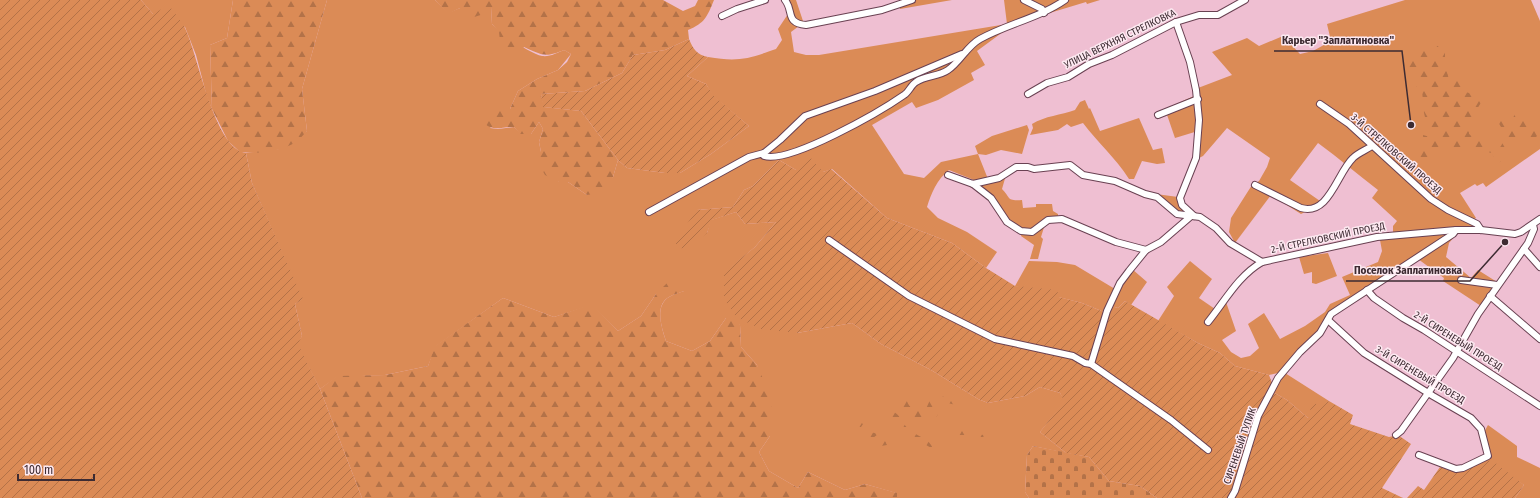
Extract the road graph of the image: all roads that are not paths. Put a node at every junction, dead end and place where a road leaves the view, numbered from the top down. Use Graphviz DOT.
graph roads {
  1 [pos="765,0"];
  2 [pos="785,0"];
  3 [pos="912,0"];
  4 [pos="1024,0"];
  5 [pos="1065,0"];
  6 [pos="1245,0"];
  7 [pos="1044,13"];
  8 [pos="722,16"];
  9 [pos="1176,22"];
  10 [pos="962,54"];
  11 [pos="1028,94"];
  12 [pos="1198,99"];
  13 [pos="1320,104"];
  14 [pos="1158,115"];
  15 [pos="1372,146"];
  16 [pos="764,153"];
  17 [pos="948,175"];
  18 [pos="973,184"];
  19 [pos="1255,185"];
  20 [pos="649,212"];
  21 [pos="1192,216"];
  22 [pos="1540,219"];
  23 [pos="1533,225"];
  24 [pos="1456,230"];
  25 [pos="1481,230"];
  26 [pos="829,240"];
  27 [pos="1524,249"];
  28 [pos="1146,250"];
  29 [pos="1262,262"];
  30 [pos="1540,267"];
  31 [pos="1461,280"];
  32 [pos="1497,285"];
  33 [pos="1367,290"];
  34 [pos="1490,296"];
  35 [pos="1328,320"];
  36 [pos="1208,322"];
  37 [pos="1540,338"];
  38 [pos="1457,352"];
  39 [pos="1091,364"];
  40 [pos="1428,393"];
  41 [pos="1540,406"];
  42 [pos="1396,435"];
  43 [pos="1208,450"];
  44 [pos="1419,455"];
  45 [pos="1231,498"];
  1 -- 8 [label="street"];
  2 -- 3 [label="street"];
  4 -- 7 [label="street"];
  5 -- 7 [label="street"];
  6 -- 9 [label="street, УЛИЦА ВЕРХНЯЯ СТРЕЛКОВКА"];
  7 -- 10 [label="street"];
  9 -- 11 [label="street, УЛИЦА ВЕРХНЯЯ СТРЕЛКОВКА"];
  9 -- 12 [label="street"];
  10 -- 16 [label="street"];
  10 -- 16 [label="street"];
  12 -- 14 [label="street"];
  12 -- 21 [label="street"];
  13 -- 15 [label="street, 3-Й СТРЕЛКОВСКИЙ ПРОЕЗД"];
  15 -- 19 [label="street"];
  15 -- 25 [label="street, 3-Й СТРЕЛКОВСКИЙ ПРОЕЗД"];
  16 -- 20 [label="street"];
  17 -- 18 [label="street"];
  18 -- 21 [label="street"];
  18 -- 28 [label="street"];
  21 -- 28 [label="street"];
  21 -- 29 [label="street"];
  22 -- 23 [label="street, 2-Й СТРЕЛКОВСКИЙ ПРОЕЗД"];
  23 -- 25 [label="street, 2-Й СТРЕЛКОВСКИЙ ПРОЕЗД"];
  23 -- 27 [label="street"];
  24 -- 25 [label="street, 2-Й СТРЕЛКОВСКИЙ ПРОЕЗД"];
  24 -- 29 [label="street, 2-Й СТРЕЛКОВСКИЙ ПРОЕЗД"];
  24 -- 33 [label="street, СИРЕНЕВЫЙ ТУПИК"];
  26 -- 39 [label="street"];
  27 -- 30 [label="street"];
  27 -- 32 [label="street"];
  28 -- 39 [label="street"];
  29 -- 36 [label="street, 2-Й СТРЕЛКОВСКИЙ ПРОЕЗД"];
  31 -- 32 [label="street"];
  32 -- 34 [label="street"];
  33 -- 35 [label="street, СИРЕНЕВЫЙ ТУПИК"];
  33 -- 38 [label="street, 2-Й СИРЕНЕВЫЙ ПРОЕЗД"];
  34 -- 37 [label="street"];
  34 -- 38 [label="street"];
  35 -- 40 [label="street, 3-Й СИРЕНЕВЫЙ ПРОЕЗД"];
  35 -- 45 [label="street, СИРЕНЕВЫЙ ТУПИК"];
  38 -- 40 [label="street"];
  38 -- 41 [label="street, 2-Й СИРЕНЕВЫЙ ПРОЕЗД"];
  39 -- 43 [label="street"];
  40 -- 42 [label="street"];
  40 -- 44 [label="street, 3-Й СИРЕНЕВЫЙ ПРОЕЗД"];
}
